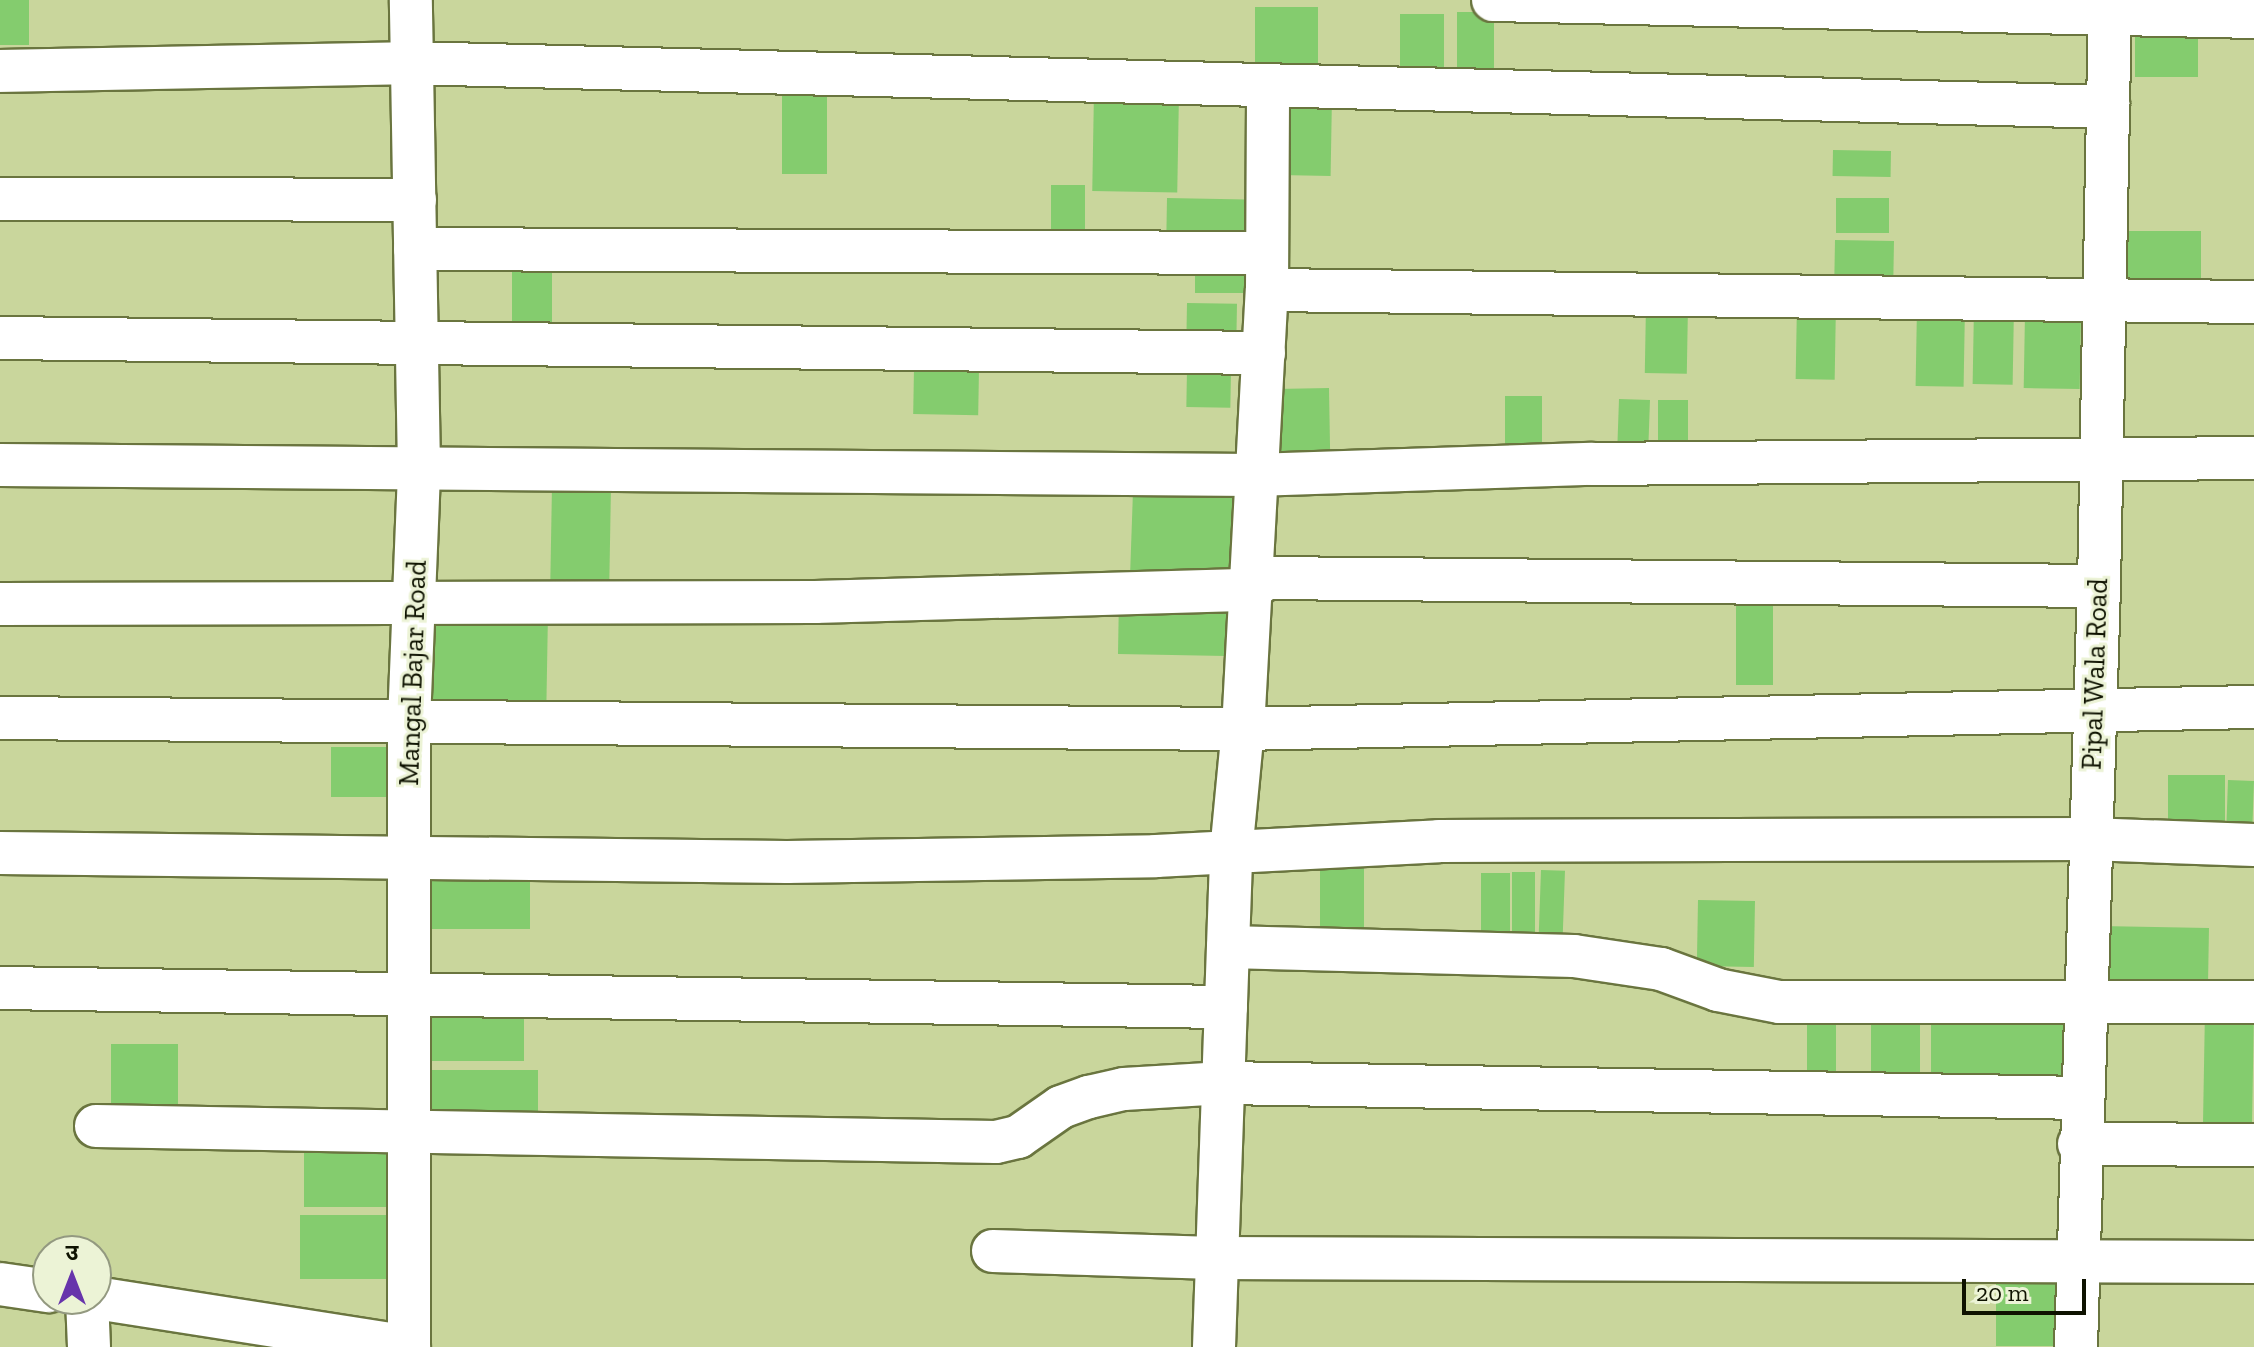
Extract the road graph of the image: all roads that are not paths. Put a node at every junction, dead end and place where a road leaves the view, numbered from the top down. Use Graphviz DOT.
graph roads {
  1 [pos="411,0"];
  2 [pos="1493,0"];
  3 [pos="2110,8"];
  4 [pos="2254,17"];
  5 [pos="409,63"];
  6 [pos="0,71"];
  7 [pos="1268,89"];
  8 [pos="2108,107"];
  9 [pos="0,199"];
  10 [pos="415,200"];
  11 [pos="415,249"];
  12 [pos="1267,271"];
  13 [pos="2254,302"];
  14 [pos="2103,304"];
  15 [pos="0,338"];
  16 [pos="419,343"];
  17 [pos="1264,353"];
  18 [pos="2101,458"];
  19 [pos="2254,458"];
  20 [pos="0,465"];
  21 [pos="419,469"];
  22 [pos="1254,475"];
  23 [pos="2099,586"];
  24 [pos="1250,590"];
  25 [pos="0,604"];
  26 [pos="416,605"];
  27 [pos="2094,707"];
  28 [pos="2254,707"];
  29 [pos="0,718"];
  30 [pos="409,722"];
  31 [pos="1243,729"];
  32 [pos="2088,839"];
  33 [pos="2254,845"];
  34 [pos="0,853"];
  35 [pos="1231,853"];
  36 [pos="408,858"];
  37 [pos="1228,947"];
  38 [pos="0,988"];
  39 [pos="409,995"];
  40 [pos="2083,999"];
  41 [pos="2254,1002"];
  42 [pos="1226,1007"];
  43 [pos="1224,1083"];
  44 [pos="2080,1098"];
  45 [pos="96,1126"];
  46 [pos="408,1130"];
  47 [pos="2079,1144"];
  48 [pos="2254,1145"];
  49 [pos="993,1251"];
  50 [pos="1214,1258"];
  51 [pos="2077,1260"];
  52 [pos="2254,1262"];
  53 [pos="0,1284"];
  54 [pos="32,1289"];
  55 [pos="112,1302"];
  56 [pos="88,1315"];
  57 [pos="211,1329"];
  58 [pos="89,1347"];
  59 [pos="409,1347"];
  60 [pos="1214,1347"];
  61 [pos="2076,1347"];
  1 -- 5 [label="street, Mangal Bajar Road"];
  2 -- 3 [label="street"];
  3 -- 4 [label="street"];
  3 -- 8 [label="street, Pipal Wala Road"];
  5 -- 6 [label="street"];
  5 -- 7 [label="street"];
  5 -- 10 [label="street, Mangal Bajar Road"];
  7 -- 8 [label="street"];
  7 -- 12 [label="street"];
  8 -- 14 [label="street, Pipal Wala Road"];
  9 -- 10 [label="street"];
  10 -- 11 [label="street, Mangal Bajar Road"];
  11 -- 12 [label="street"];
  11 -- 16 [label="street, Mangal Bajar Road"];
  12 -- 14 [label="street"];
  12 -- 17 [label="street"];
  13 -- 14 [label="street"];
  14 -- 18 [label="street, Pipal Wala Road"];
  15 -- 16 [label="street"];
  16 -- 17 [label="street"];
  16 -- 21 [label="street, Mangal Bajar Road"];
  17 -- 22 [label="street"];
  18 -- 19 [label="street"];
  18 -- 22 [label="street"];
  18 -- 23 [label="street, Pipal Wala Road"];
  20 -- 21 [label="street"];
  21 -- 22 [label="street"];
  21 -- 26 [label="street, Mangal Bajar Road"];
  22 -- 24 [label="street"];
  23 -- 24 [label="street"];
  23 -- 27 [label="street, Pipal Wala Road"];
  24 -- 26 [label="street"];
  24 -- 31 [label="street"];
  25 -- 26 [label="street"];
  26 -- 30 [label="street, Mangal Bajar Road"];
  27 -- 28 [label="street"];
  27 -- 31 [label="street"];
  27 -- 32 [label="street, Pipal Wala Road"];
  29 -- 30 [label="street"];
  30 -- 31 [label="street"];
  30 -- 36 [label="street, Mangal Bajar Road"];
  31 -- 35 [label="street"];
  32 -- 33 [label="street"];
  32 -- 35 [label="street"];
  32 -- 40 [label="street, Pipal Wala Road"];
  34 -- 36 [label="street"];
  35 -- 36 [label="street"];
  35 -- 37 [label="street"];
  36 -- 39 [label="street, Mangal Bajar Road"];
  37 -- 40 [label="street"];
  37 -- 42 [label="street"];
  38 -- 39 [label="street"];
  39 -- 42 [label="street"];
  39 -- 46 [label="street, Mangal Bajar Road"];
  40 -- 41 [label="street"];
  40 -- 44 [label="street, Pipal Wala Road"];
  42 -- 43 [label="street"];
  43 -- 44 [label="street"];
  43 -- 46 [label="street"];
  43 -- 50 [label="street"];
  44 -- 47 [label="street, Pipal Wala Road"];
  45 -- 46 [label="street"];
  46 -- 59 [label="street, Mangal Bajar Road"];
  47 -- 48 [label="street"];
  47 -- 51 [label="street, Pipal Wala Road"];
  49 -- 50 [label="street"];
  50 -- 51 [label="street"];
  50 -- 60 [label="street"];
  51 -- 52 [label="street"];
  51 -- 61 [label="street, Pipal Wala Road"];
  53 -- 54 [label="street"];
  55 -- 57 [label="street"];
  56 -- 58 [label="street"];
  57 -- 59 [label="street"];
}
